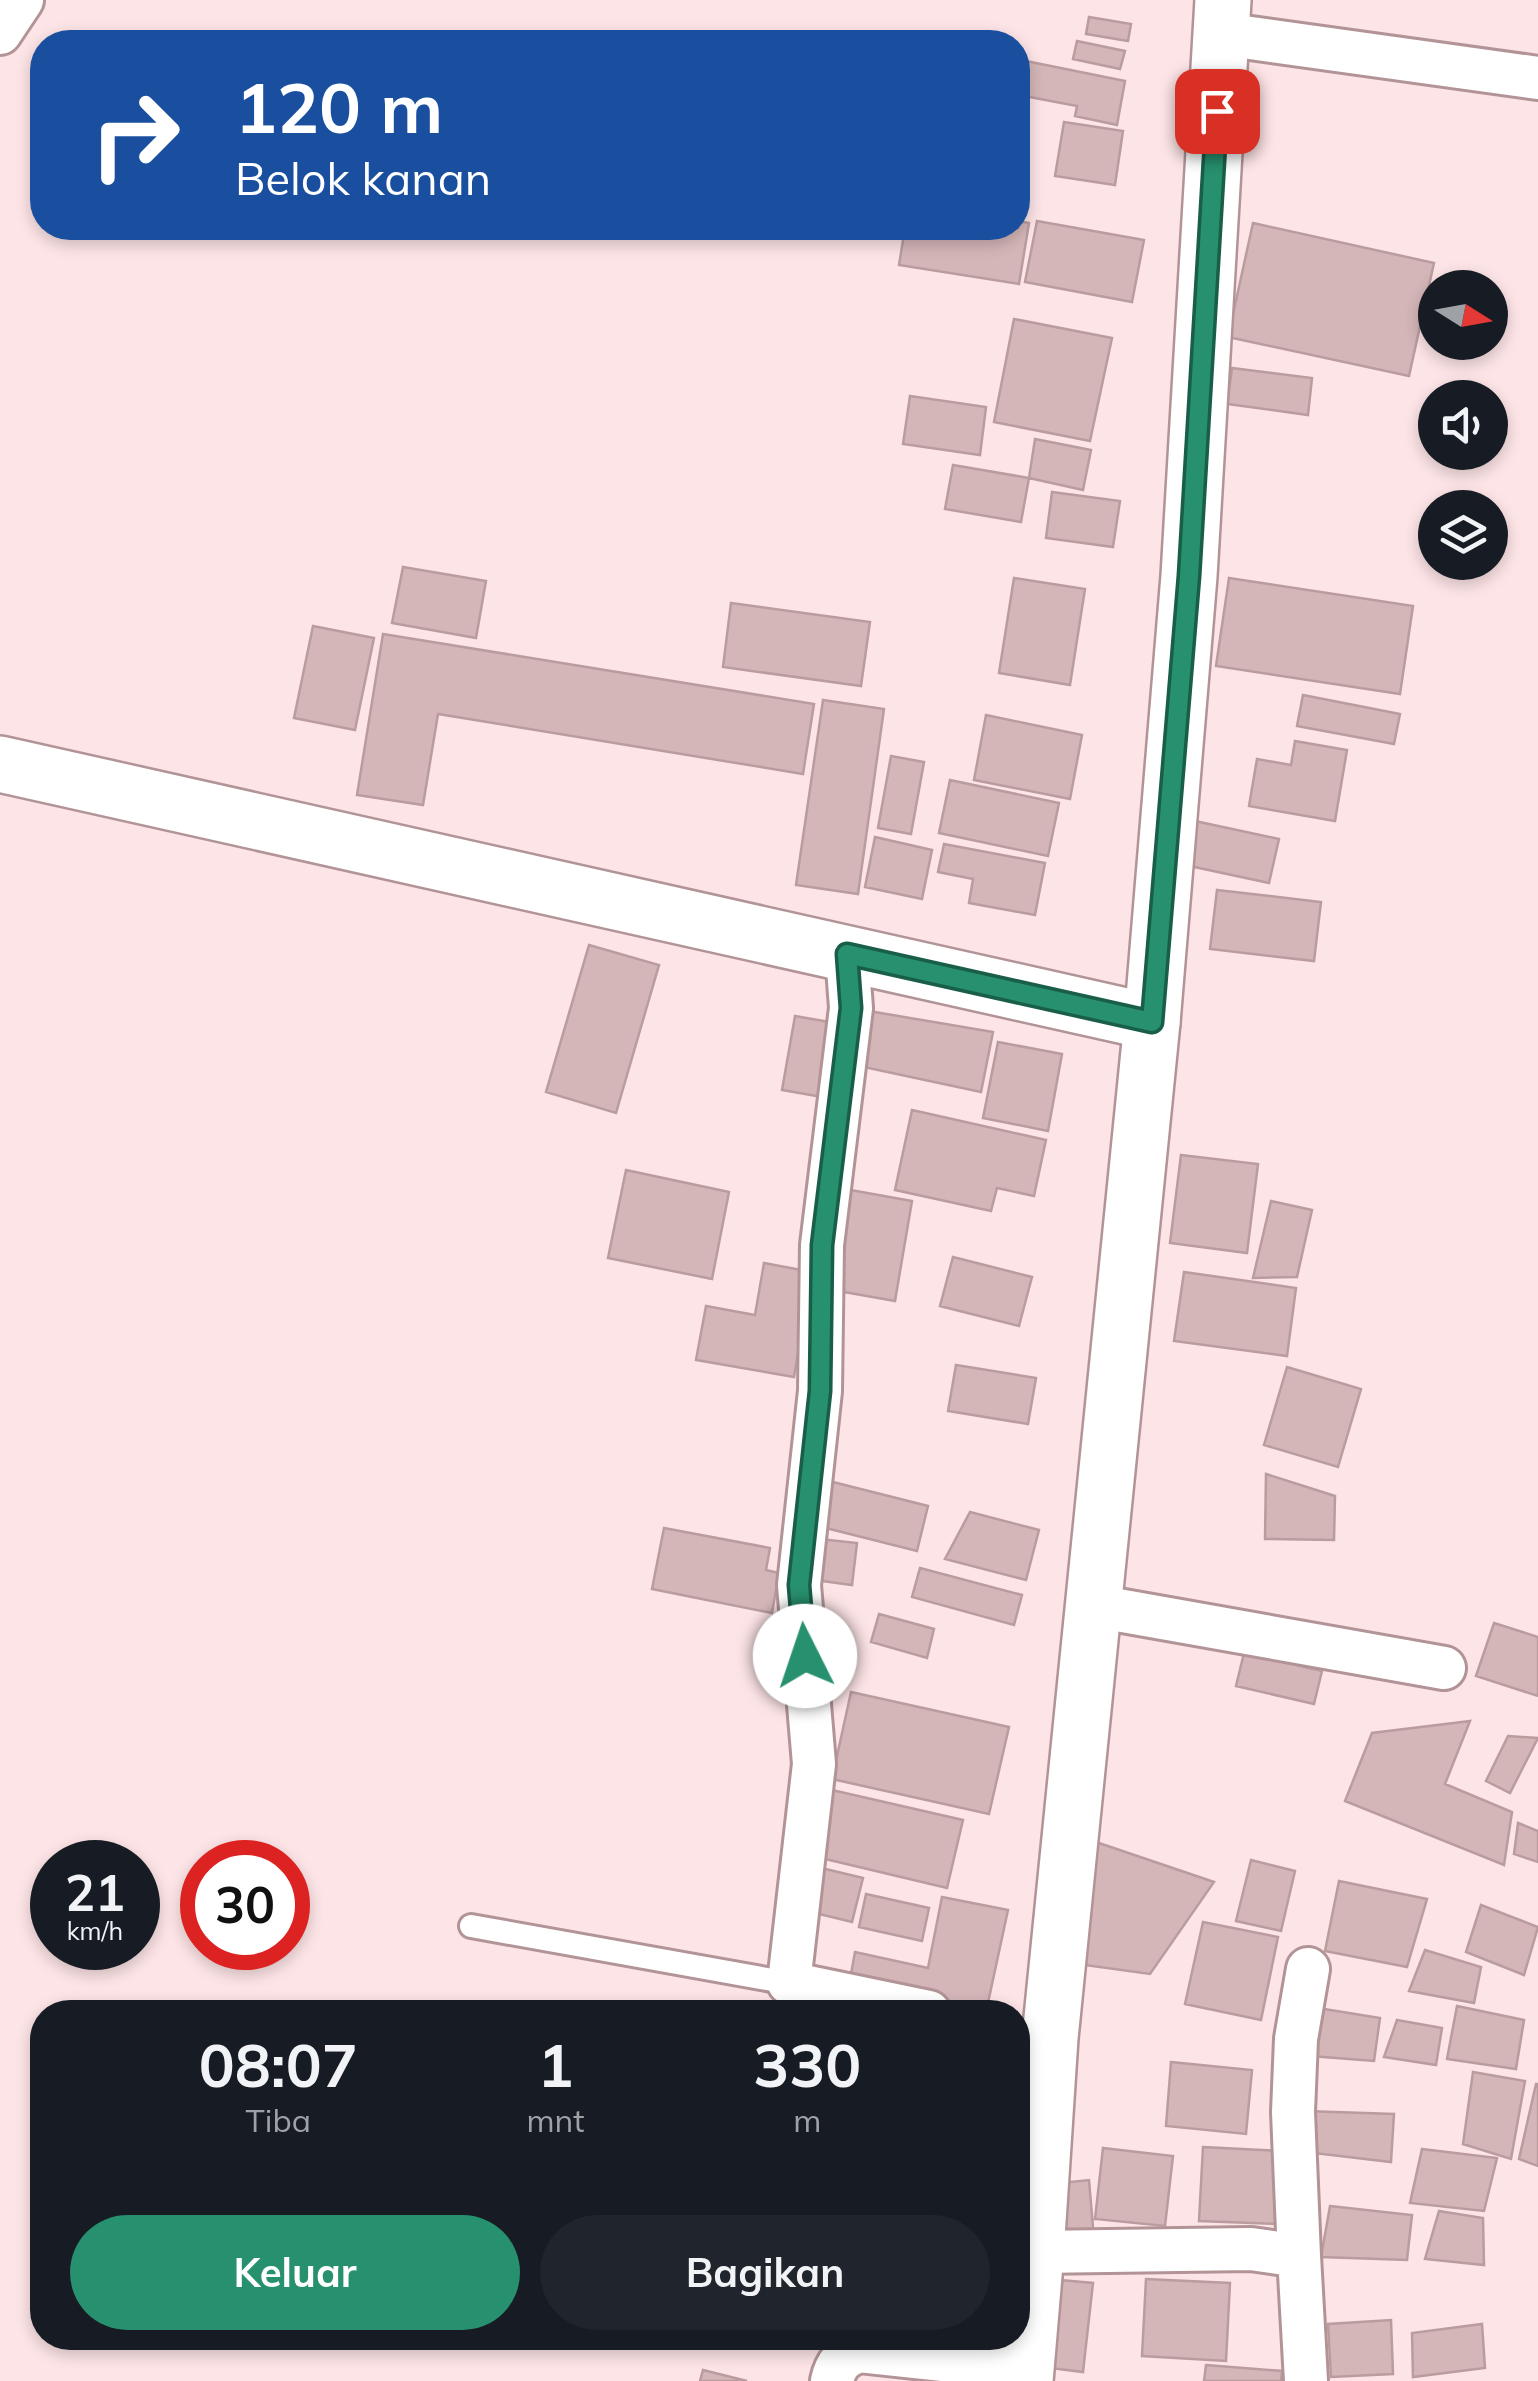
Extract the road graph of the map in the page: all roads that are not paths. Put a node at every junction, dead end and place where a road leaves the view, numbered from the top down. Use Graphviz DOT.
graph roads {
  1 [pos="22,0"];
  2 [pos="1222,17"];
  3 [pos="0,33"];
  4 [pos="1538,78"];
  5 [pos="0,764"];
  6 [pos="847,954"];
  7 [pos="1152,1022"];
  8 [pos="1095,1606"];
  9 [pos="1444,1668"];
  10 [pos="471,1926"];
  11 [pos="1308,1969"];
  12 [pos="790,1983"];
  13 [pos="871,2000"];
  14 [pos="1034,2035"];
  15 [pos="1036,2252"];
  16 [pos="1300,2256"];
  17 [pos="1030,2326"];
  18 [pos="1028,2350"];
  19 [pos="1026,2375"];
  20 [pos="832,2381"];
  21 [pos="1306,2381"];
  1 -- 3 [label="street"];
  2 -- 4 [label="street"];
  2 -- 7 [label="main road"];
  5 -- 6 [label="main road"];
  6 -- 7 [label="main road"];
  6 -- 12 [label="street"];
  7 -- 8 [label="main road"];
  8 -- 9 [label="street"];
  8 -- 14 [label="main road"];
  10 -- 12 [label="lane"];
  11 -- 16 [label="street"];
  12 -- 13 [label="street"];
  14 -- 15 [label="main road"];
  15 -- 16 [label="street"];
  15 -- 17 [label="main road"];
  16 -- 21 [label="street"];
  18 -- 19 [label="main road"];
  19 -- 20 [label="street"];
}
